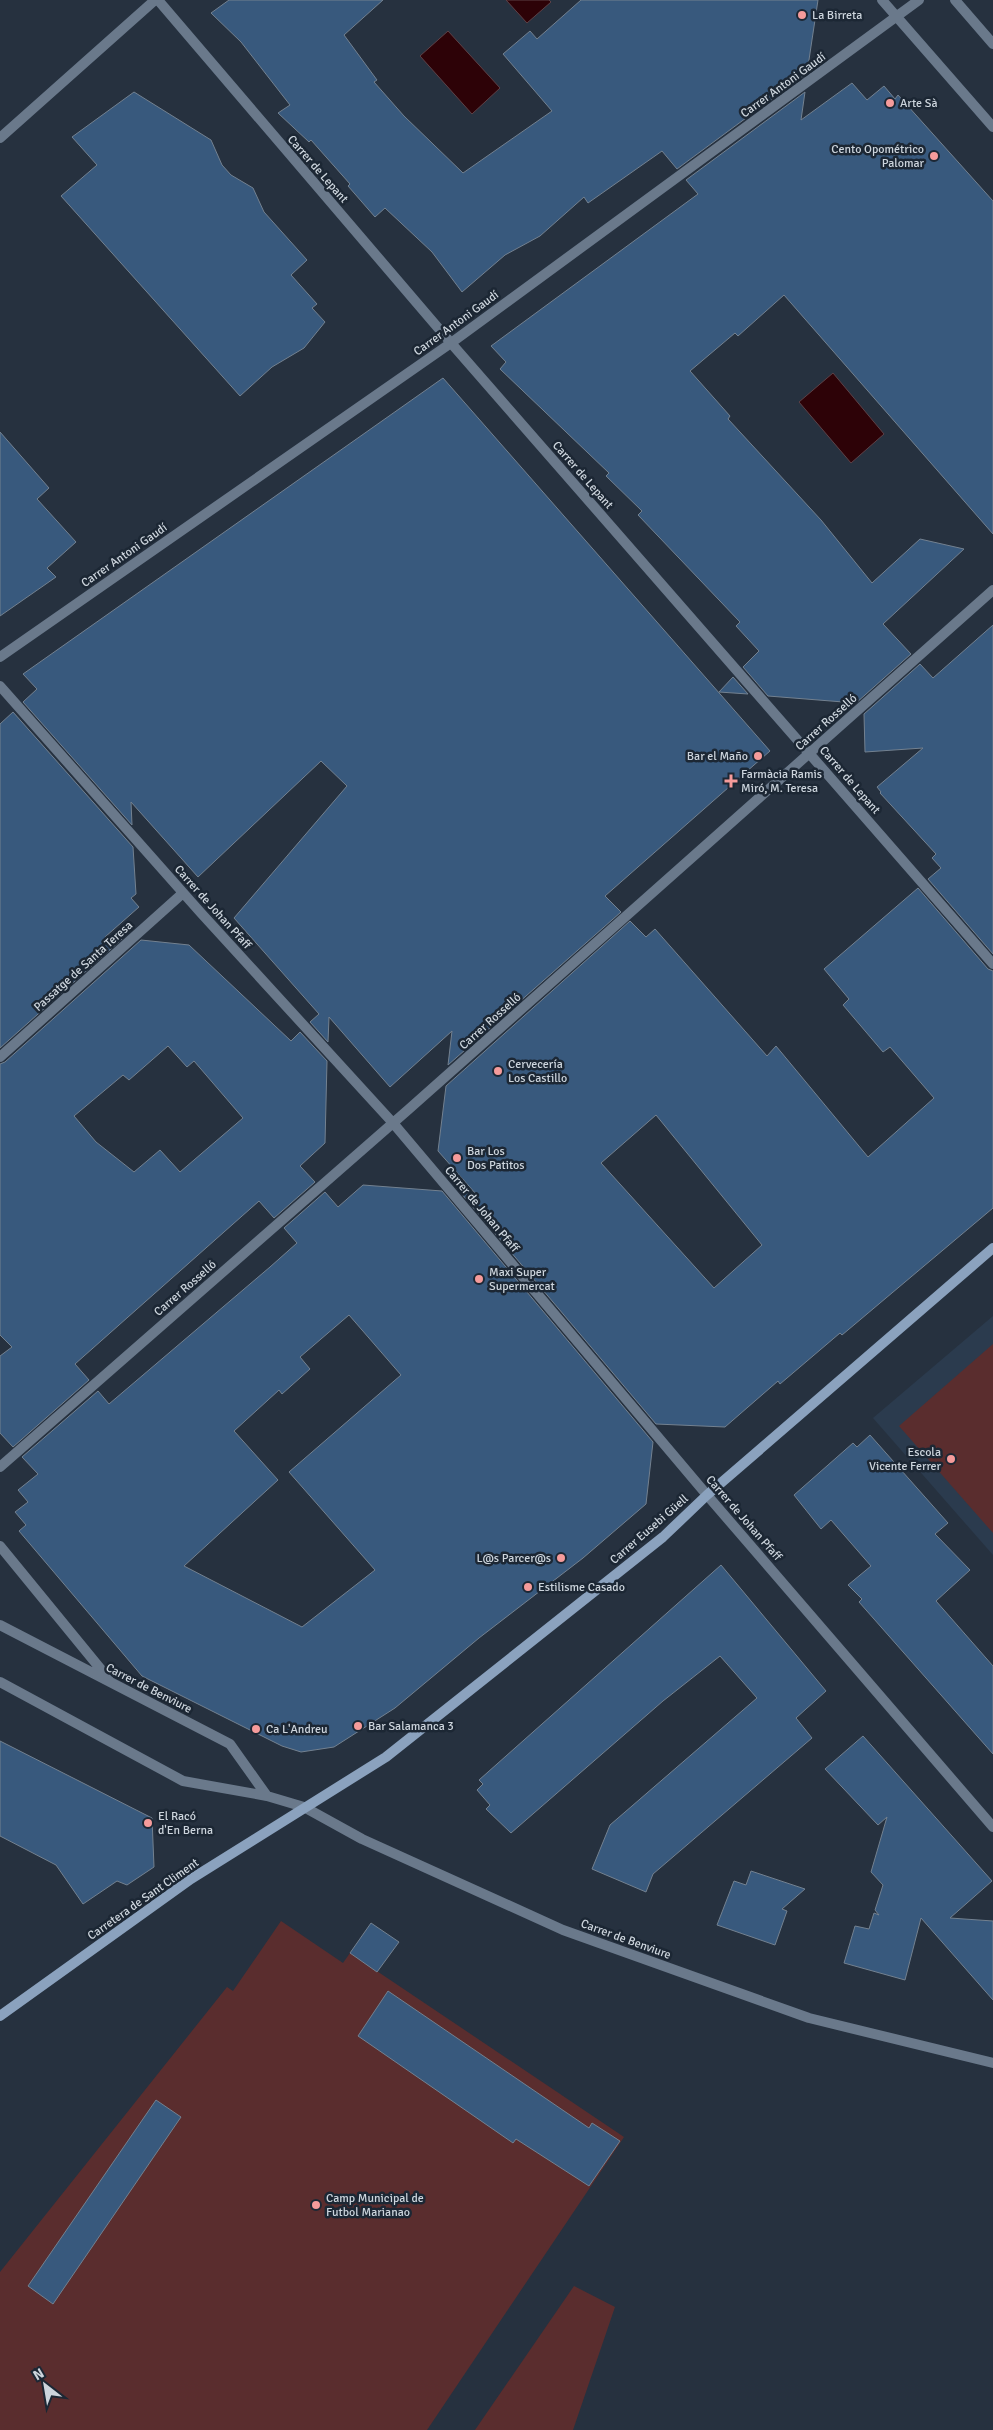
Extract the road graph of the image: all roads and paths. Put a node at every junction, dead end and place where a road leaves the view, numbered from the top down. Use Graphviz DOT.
graph roads {
  1 [pos="157,0"];
  2 [pos="882,0"];
  3 [pos="919,0"];
  4 [pos="955,0"];
  5 [pos="897,18"];
  6 [pos="993,44"];
  7 [pos="993,127"];
  8 [pos="0,138"];
  9 [pos="451,343"];
  10 [pos="993,590"];
  11 [pos="0,657"];
  12 [pos="0,686"];
  13 [pos="810,752"];
  14 [pos="183,893"];
  15 [pos="993,964"];
  16 [pos="0,1057"];
  17 [pos="392,1123"];
  18 [pos="993,1248"];
  19 [pos="0,1467"];
  20 [pos="707,1495"];
  21 [pos="0,1546"];
  22 [pos="0,1625"];
  23 [pos="0,1682"];
  24 [pos="112,1682"];
  25 [pos="267,1796"];
  26 [pos="304,1808"];
  27 [pos="993,1827"];
  28 [pos="0,2016"];
  29 [pos="993,2063"];
  1 -- 8 [label="street"];
  1 -- 9 [label="street, Carrer de Lepant"];
  2 -- 5 [label="street"];
  3 -- 5 [label="street, Carrer Antoni Gaudí"];
  4 -- 6 [label="street"];
  5 -- 7 [label="street"];
  5 -- 9 [label="street, Carrer Antoni Gaudí"];
  9 -- 11 [label="street, Carrer Antoni Gaudí"];
  9 -- 13 [label="street, Carrer de Lepant"];
  10 -- 13 [label="street, Carrer Rosselló"];
  12 -- 14 [label="street, Carrer de Johan Pfaff"];
  13 -- 15 [label="street, Carrer de Lepant"];
  13 -- 17 [label="street, Carrer Rosselló"];
  14 -- 16 [label="street, Passatge de Santa Teresa"];
  14 -- 17 [label="street, Carrer de Johan Pfaff"];
  17 -- 19 [label="street, Carrer Rosselló"];
  17 -- 20 [label="street, Carrer de Johan Pfaff"];
  18 -- 20 [label="street, Carrer Eusebi Güell"];
  20 -- 26 [label="street, Carrer Eusebi Güell"];
  20 -- 27 [label="street, Carrer de Johan Pfaff"];
  21 -- 24 [label="street"];
  22 -- 24 [label="street, Carrer de Benviure"];
  23 -- 25 [label="street, Carrer de Benviure"];
  24 -- 25 [label="street, Carrer de Benviure"];
  25 -- 26 [label="street, Carrer de Benviure"];
  26 -- 28 [label="street, Carretera de Sant Climent"];
  26 -- 29 [label="street, Carrer de Benviure"];
}
